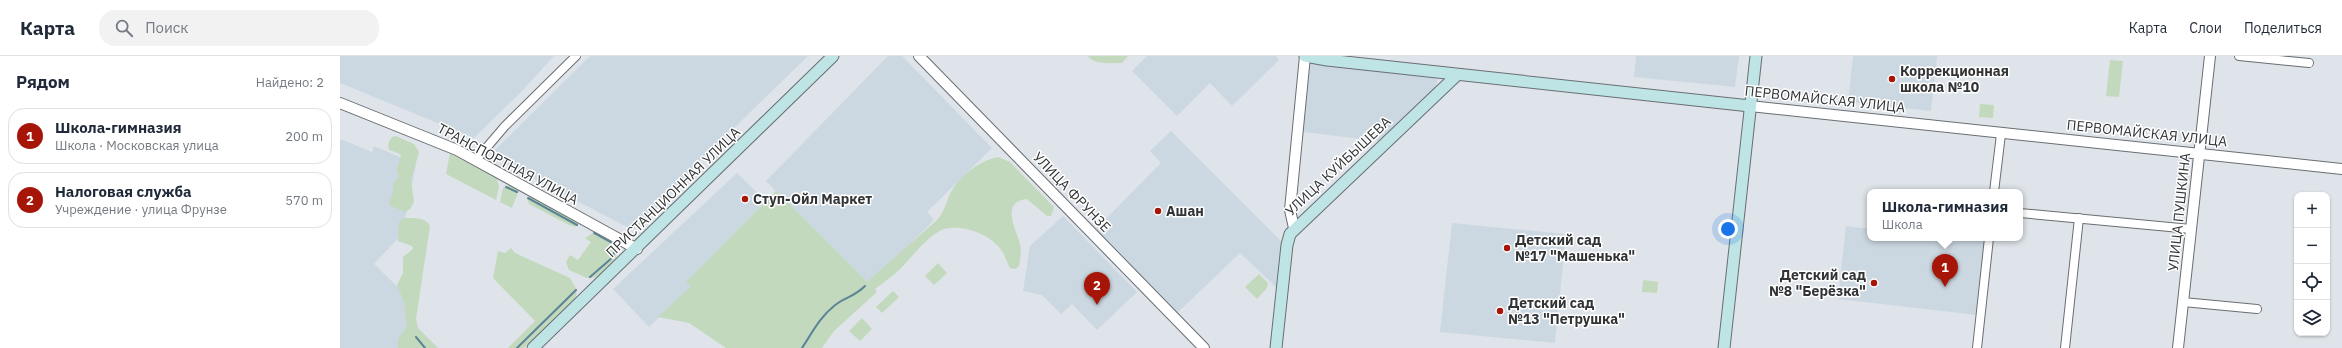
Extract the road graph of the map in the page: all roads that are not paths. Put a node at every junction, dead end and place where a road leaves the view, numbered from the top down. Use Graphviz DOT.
graph roads {
  1 [pos="576,56"];
  2 [pos="833,56"];
  3 [pos="919,56"];
  4 [pos="1305,56"];
  5 [pos="1756,56"];
  6 [pos="2210,56"];
  7 [pos="2239,56"];
  8 [pos="2309,63"];
  9 [pos="1457,74"];
  10 [pos="340,103"];
  11 [pos="1750,106"];
  12 [pos="2001,134"];
  13 [pos="2199,154"];
  14 [pos="476,160"];
  15 [pos="2342,169"];
  16 [pos="1994,189"];
  17 [pos="2023,213"];
  18 [pos="2079,218"];
  19 [pos="1294,228"];
  20 [pos="2191,229"];
  21 [pos="1989,241"];
  22 [pos="637,249"];
  23 [pos="2183,302"];
  24 [pos="2257,309"];
  25 [pos="536,347"];
  26 [pos="1204,348"];
  27 [pos="1276,348"];
  28 [pos="1724,348"];
  29 [pos="1977,348"];
  30 [pos="2065,348"];
  31 [pos="2178,348"];
  1 -- 14 [label="street"];
  2 -- 22 [label="main road, ПРИСТАНЦИОННАЯ УЛИЦА"];
  3 -- 26 [label="street, УЛИЦА ФРУНЗЕ"];
  4 -- 9 [label="main road, ПЕРВОМАЙСКАЯ УЛИЦА"];
  4 -- 19 [label="street"];
  5 -- 11 [label="main road"];
  6 -- 13 [label="street, УЛИЦА ПУШКИНА"];
  7 -- 8 [label="street"];
  9 -- 11 [label="main road, ПЕРВОМАЙСКАЯ УЛИЦА"];
  9 -- 19 [label="main road, УЛИЦА КУЙБЫШЕВА"];
  10 -- 14 [label="street, ТРАНСПОРТНАЯ УЛИЦА"];
  11 -- 12 [label="street, ПЕРВОМАЙСКАЯ УЛИЦА"];
  11 -- 28 [label="main road"];
  12 -- 13 [label="street, ПЕРВОМАЙСКАЯ УЛИЦА"];
  12 -- 16 [label="street"];
  13 -- 15 [label="street, ПЕРВОМАЙСКАЯ УЛИЦА"];
  13 -- 20 [label="street, УЛИЦА ПУШКИНА"];
  14 -- 22 [label="street, ТРАНСПОРТНАЯ УЛИЦА"];
  17 -- 18 [label="street"];
  18 -- 20 [label="street"];
  18 -- 30 [label="street"];
  19 -- 27 [label="main road, УЛИЦА КУЙБЫШЕВА"];
  20 -- 23 [label="street, УЛИЦА ПУШКИНА"];
  21 -- 29 [label="street"];
  22 -- 25 [label="main road, ПРИСТАНЦИОННАЯ УЛИЦА"];
  23 -- 24 [label="street"];
  23 -- 31 [label="street, УЛИЦА ПУШКИНА"];
}
